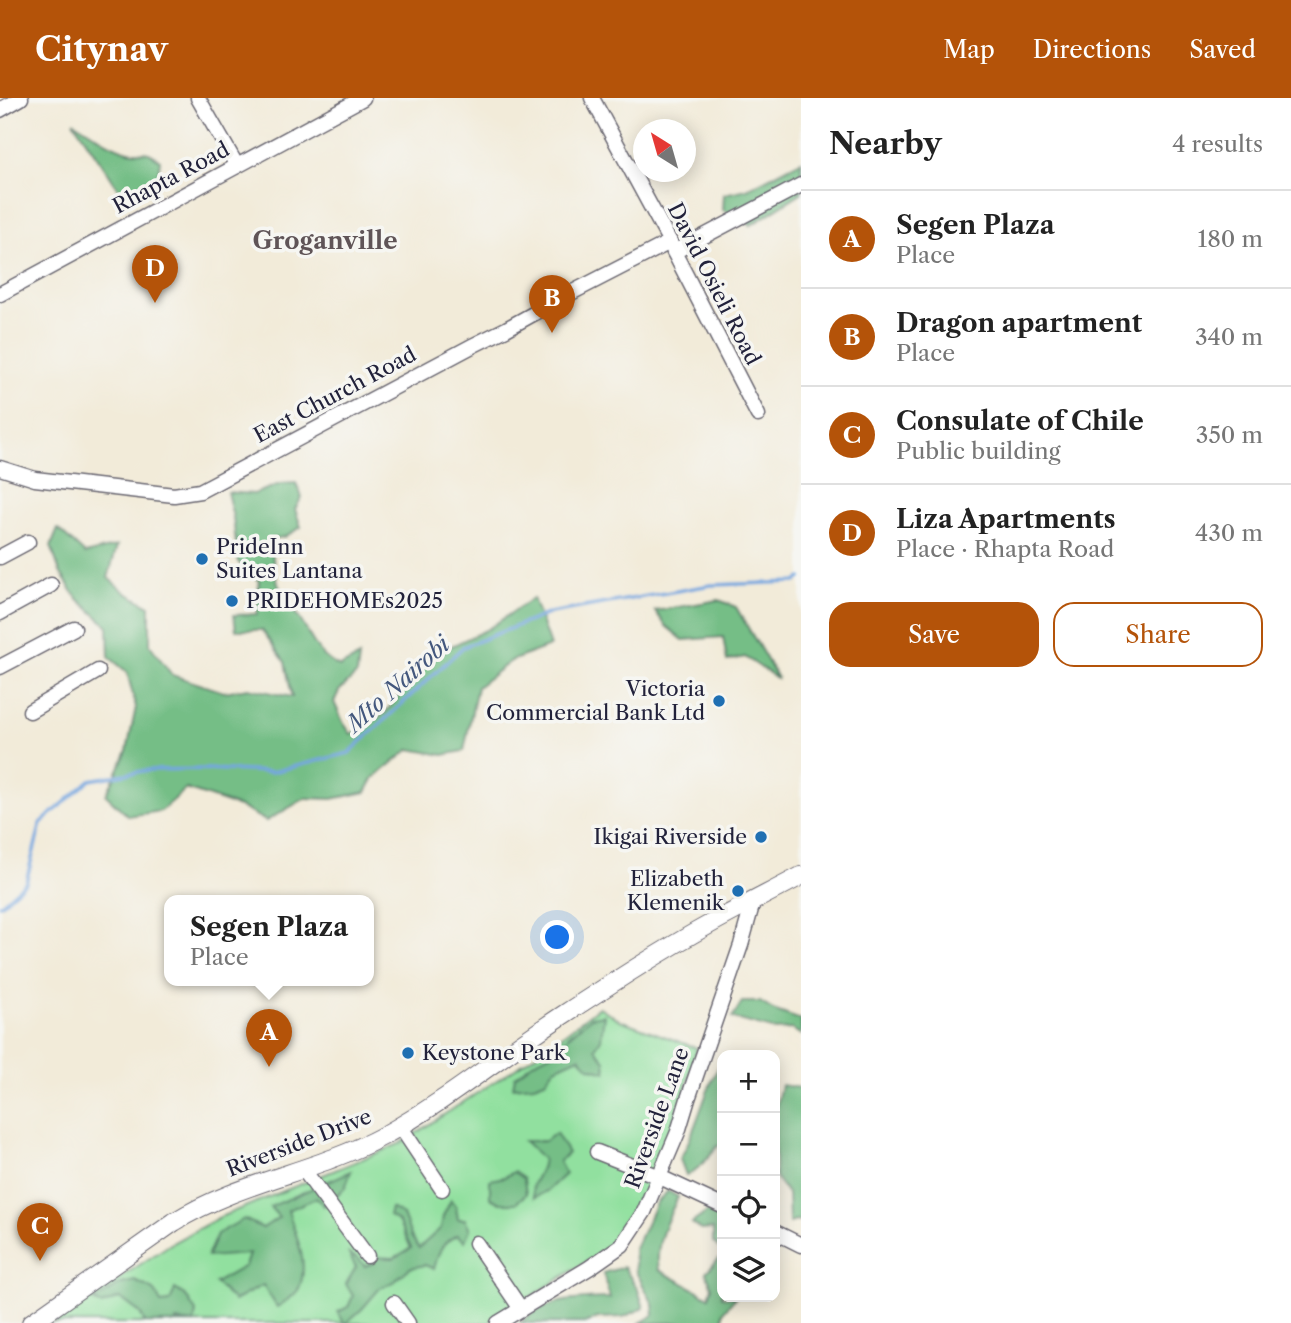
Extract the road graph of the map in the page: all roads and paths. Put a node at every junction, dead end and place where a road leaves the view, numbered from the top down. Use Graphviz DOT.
graph roads {
  1 [pos="21,98"];
  2 [pos="198,98"];
  3 [pos="363,98"];
  4 [pos="592,98"];
  5 [pos="0,110"];
  6 [pos="237,166"];
  7 [pos="801,185"];
  8 [pos="672,247"];
  9 [pos="0,294"];
  10 [pos="758,415"];
  11 [pos="0,468"];
  12 [pos="28,542"];
  13 [pos="0,557"];
  14 [pos="51,585"];
  15 [pos="0,613"];
  16 [pos="74,628"];
  17 [pos="0,667"];
  18 [pos="98,671"];
  19 [pos="30,711"];
  20 [pos="801,876"];
  21 [pos="753,902"];
  22 [pos="400,1126"];
  23 [pos="597,1152"];
  24 [pos="303,1169"];
  25 [pos="660,1177"];
  26 [pos="442,1189"];
  27 [pos="717,1204"];
  28 [pos="780,1234"];
  29 [pos="477,1243"];
  30 [pos="801,1245"];
  31 [pos="367,1256"];
  32 [pos="394,1303"];
  33 [pos="521,1309"];
  34 [pos="31,1323"];
  35 [pos="408,1323"];
  36 [pos="498,1323"];
  1 -- 5 [label="street"];
  2 -- 6 [label="street"];
  3 -- 6 [label="street, Rhapta Road"];
  4 -- 8 [label="street, David Osieli Road"];
  6 -- 9 [label="street, Rhapta Road"];
  7 -- 8 [label="street, East Church Road"];
  8 -- 10 [label="street, David Osieli Road"];
  8 -- 11 [label="street, East Church Road"];
  12 -- 13 [label="street"];
  14 -- 15 [label="street"];
  16 -- 17 [label="street"];
  18 -- 19 [label="street"];
  20 -- 21 [label="street, Riverside Drive"];
  21 -- 22 [label="street, Riverside Drive"];
  21 -- 25 [label="street, Riverside Lane"];
  22 -- 24 [label="street, Riverside Drive"];
  22 -- 26 [label="street"];
  23 -- 25 [label="street"];
  24 -- 31 [label="street"];
  24 -- 34 [label="street, Riverside Drive"];
  25 -- 27 [label="street"];
  25 -- 33 [label="street, Riverside Lane"];
  28 -- 30 [label="street"];
  29 -- 33 [label="street"];
  32 -- 35 [label="street"];
  33 -- 36 [label="street, Riverside Lane"];
}
